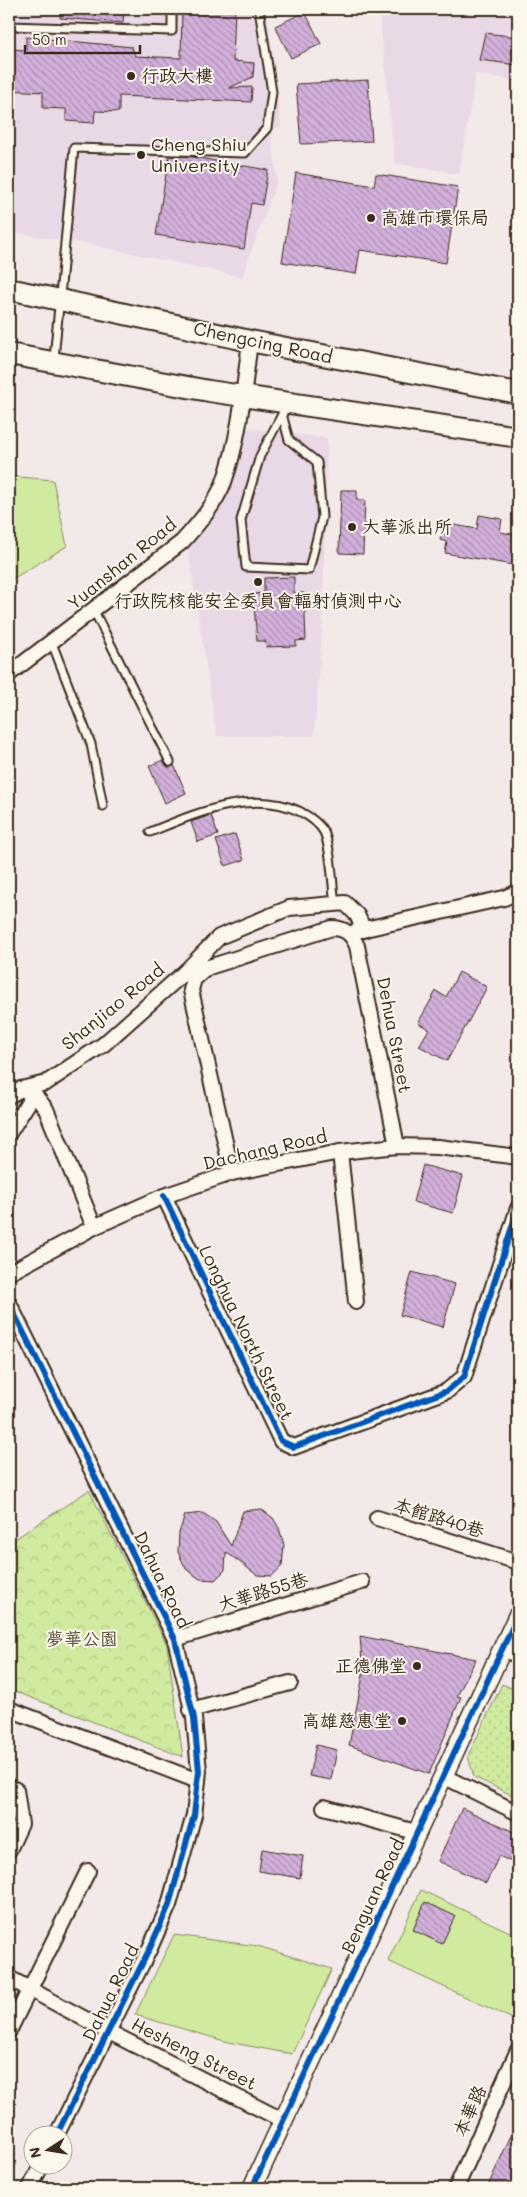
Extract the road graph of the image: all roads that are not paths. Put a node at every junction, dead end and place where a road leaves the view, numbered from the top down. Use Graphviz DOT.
graph roads {
  1 [pos="172,9"];
  2 [pos="259,9"];
  3 [pos="9,26"];
  4 [pos="9,288"];
  5 [pos="60,299"];
  6 [pos="250,341"];
  7 [pos="9,354"];
  8 [pos="54,362"];
  9 [pos="518,393"];
  10 [pos="243,396"];
  11 [pos="285,408"];
  12 [pos="518,437"];
  13 [pos="94,611"];
  14 [pos="52,643"];
  15 [pos="9,674"];
  16 [pos="170,762"];
  17 [pos="103,806"];
  18 [pos="150,832"];
  19 [pos="518,892"];
  20 [pos="334,904"];
  21 [pos="364,930"];
  22 [pos="349,933"];
  23 [pos="209,967"];
  24 [pos="186,971"];
  25 [pos="21,1093"];
  26 [pos="9,1133"];
  27 [pos="397,1146"];
  28 [pos="340,1152"];
  29 [pos="518,1157"];
  30 [pos="232,1173"];
  31 [pos="164,1196"];
  32 [pos="518,1208"];
  33 [pos="94,1227"];
  34 [pos="9,1273"];
  35 [pos="356,1302"];
  36 [pos="9,1303"];
  37 [pos="377,1518"];
  38 [pos="518,1562"];
  39 [pos="362,1582"];
  40 [pos="518,1615"];
  41 [pos="175,1639"];
  42 [pos="511,1653"];
  43 [pos="290,1683"];
  44 [pos="9,1710"];
  45 [pos="192,1710"];
  46 [pos="445,1777"];
  47 [pos="198,1781"];
  48 [pos="9,1786"];
  49 [pos="324,1807"];
  50 [pos="518,1813"];
  51 [pos="419,1833"];
  52 [pos="9,1850"];
  53 [pos="88,1871"];
  54 [pos="9,1978"];
  55 [pos="30,1990"];
  56 [pos="9,2031"];
  57 [pos="109,2032"];
  58 [pos="518,2050"];
  59 [pos="284,2121"];
  60 [pos="62,2124"];
  61 [pos="37,2174"];
  62 [pos="30,2188"];
  63 [pos="252,2188"];
  64 [pos="456,2188"];
  1 -- 3 [label="lane"];
  2 -- 5 [label="lane"];
  4 -- 5 [label="main road, Chengcing Road"];
  5 -- 6 [label="main road, Chengcing Road"];
  5 -- 8 [label="lane"];
  6 -- 9 [label="main road, Chengcing Road"];
  6 -- 10 [label="street, Yuanshan Road"];
  7 -- 8 [label="main road"];
  8 -- 10 [label="main road"];
  10 -- 11 [label="main road"];
  10 -- 13 [label="street, Yuanshan Road"];
  11 -- 11 [label="lane"];
  11 -- 12 [label="main road"];
  13 -- 14 [label="street, Yuanshan Road"];
  13 -- 16 [label="lane"];
  14 -- 15 [label="street, Yuanshan Road"];
  14 -- 17 [label="lane"];
  18 -- 20 [label="lane"];
  19 -- 21 [label="street, Shanjiao Road"];
  20 -- 21 [label="street, Shanjiao Road"];
  20 -- 24 [label="street, Shanjiao Road"];
  21 -- 22 [label="street, Shanjiao Road"];
  22 -- 23 [label="street, Shanjiao Road"];
  22 -- 27 [label="street, Dehua Street"];
  23 -- 24 [label="street, Shanjiao Road"];
  23 -- 30 [label="street"];
  24 -- 25 [label="street, Shanjiao Road"];
  25 -- 26 [label="street"];
  25 -- 33 [label="street"];
  27 -- 28 [label="street, Dachang Road"];
  27 -- 29 [label="street, Dachang Road"];
  28 -- 30 [label="street, Dachang Road"];
  28 -- 35 [label="street"];
  30 -- 31 [label="street, Dachang Road"];
  31 -- 32 [label="street, Longhua North Street"];
  31 -- 33 [label="street, Dachang Road"];
  33 -- 34 [label="street, Dachang Road"];
  36 -- 41 [label="street, Dahua Road"];
  37 -- 38 [label="street, 本館路40巷"];
  39 -- 41 [label="street, 大華路55巷"];
  40 -- 42 [label="street, Benguan Road"];
  41 -- 45 [label="street, Dahua Road"];
  42 -- 46 [label="street, Benguan Road"];
  43 -- 45 [label="street"];
  44 -- 47 [label="street"];
  45 -- 47 [label="street, Dahua Road"];
  46 -- 50 [label="street"];
  46 -- 51 [label="street, Benguan Road"];
  47 -- 57 [label="street, Dahua Road"];
  48 -- 52 [label="street"];
  49 -- 51 [label="street"];
  51 -- 59 [label="street, Benguan Road"];
  53 -- 55 [label="street"];
  54 -- 55 [label="street, Hesheng Street"];
  55 -- 56 [label="street"];
  55 -- 57 [label="street, Hesheng Street"];
  57 -- 59 [label="street, Hesheng Street"];
  57 -- 60 [label="street, Dahua Road"];
  58 -- 64 [label="street, 本華路"];
  59 -- 63 [label="street, Benguan Road"];
  61 -- 62 [label="street"];
}
